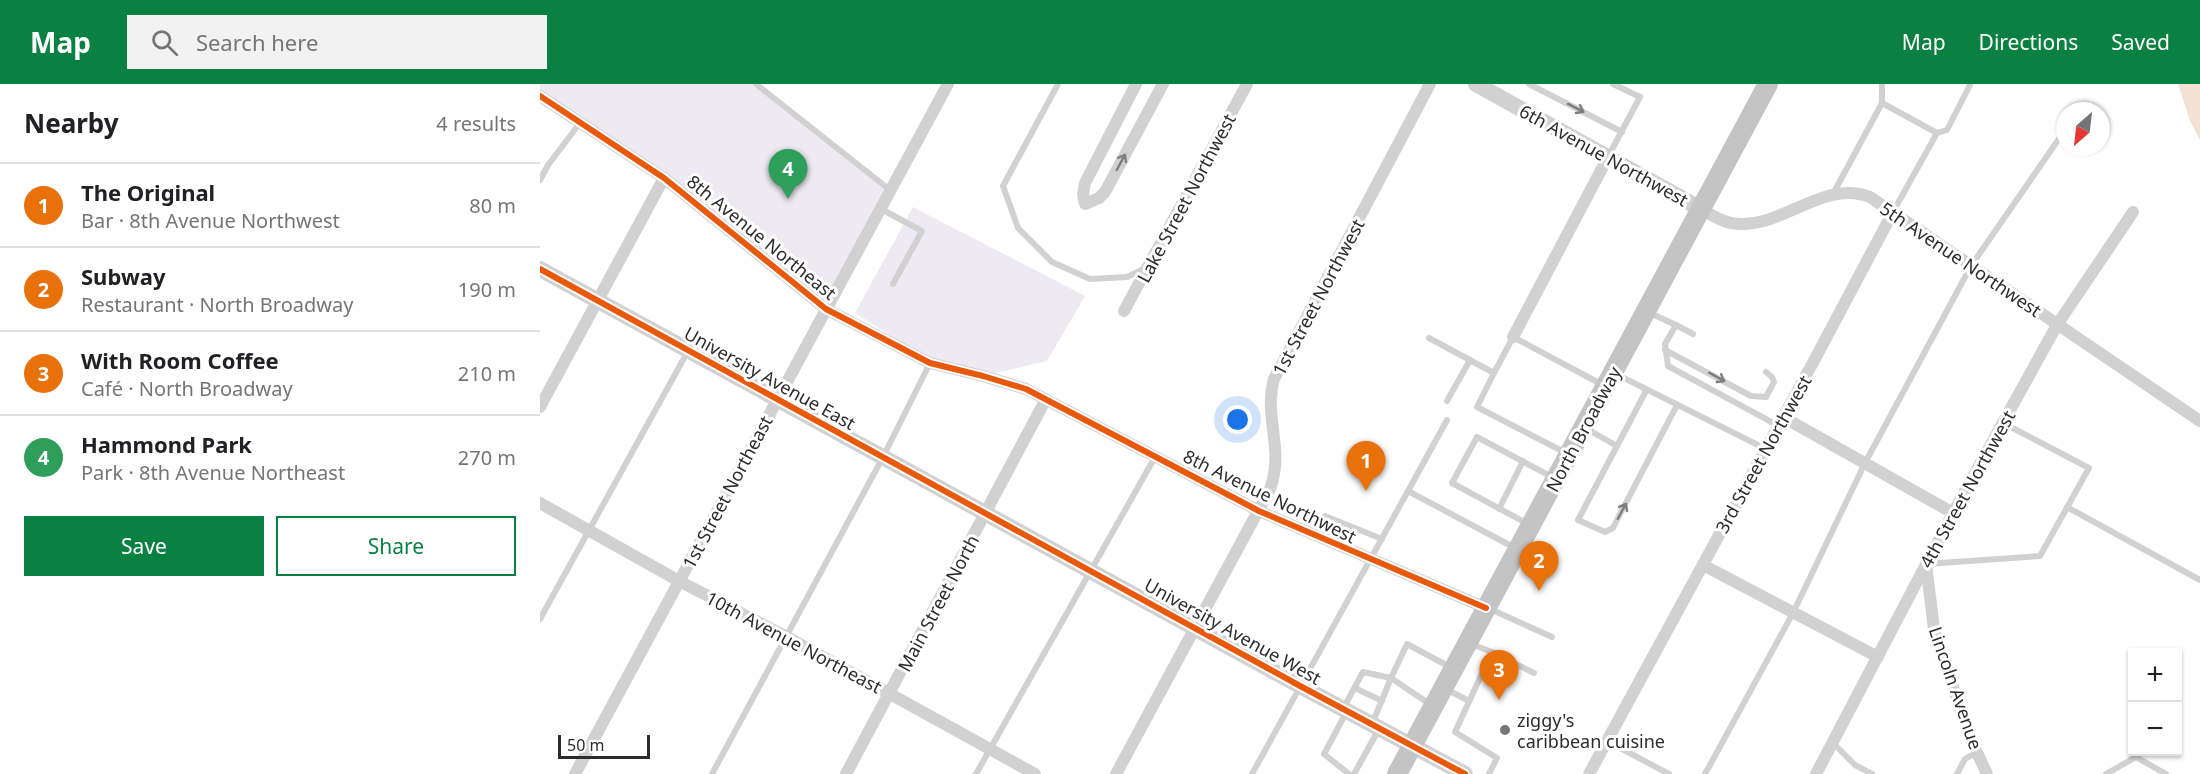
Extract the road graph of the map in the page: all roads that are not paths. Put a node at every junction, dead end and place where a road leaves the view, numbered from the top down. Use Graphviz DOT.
graph roads {
  1 [pos="756,84"];
  2 [pos="948,84"];
  3 [pos="1058,84"];
  4 [pos="1136,84"];
  5 [pos="1163,84"];
  6 [pos="1247,84"];
  7 [pos="1430,84"];
  8 [pos="1476,84"];
  9 [pos="1529,84"];
  10 [pos="1613,84"];
  11 [pos="1768,84"];
  12 [pos="1882,84"];
  13 [pos="1970,85"];
  14 [pos="540,96"];
  15 [pos="1882,103"];
  16 [pos="580,123"];
  17 [pos="1622,132"];
  18 [pos="1937,133"];
  19 [pos="2056,143"];
  20 [pos="1608,157"];
  21 [pos="664,178"];
  22 [pos="540,180"];
  23 [pos="890,190"];
  24 [pos="1833,195"];
  25 [pos="880,208"];
  26 [pos="1701,209"];
  27 [pos="1893,212"];
  28 [pos="2133,212"];
  29 [pos="1149,266"];
  30 [pos="1971,266"];
  31 [pos="540,269"];
  32 [pos="893,284"];
  33 [pos="597,300"];
  34 [pos="826,309"];
  35 [pos="1125,311"];
  36 [pos="1646,311"];
  37 [pos="1676,325"];
  38 [pos="2057,325"];
  39 [pos="1694,334"];
  40 [pos="1430,338"];
  41 [pos="1513,338"];
  42 [pos="688,350"];
  43 [pos="1665,350"];
  44 [pos="1470,360"];
  45 [pos="930,363"];
  46 [pos="1766,372"];
  47 [pos="1494,373"];
  48 [pos="1610,379"];
  49 [pos="1647,391"];
  50 [pos="776,399"];
  51 [pos="1046,399"];
  52 [pos="1447,401"];
  53 [pos="1677,405"];
  54 [pos="540,407"];
  55 [pos="1447,420"];
  56 [pos="2200,421"];
  57 [pos="1781,422"];
  58 [pos="2003,423"];
  59 [pos="1583,428"];
  60 [pos="1617,446"];
  61 [pos="1766,448"];
  62 [pos="1569,454"];
  63 [pos="1155,456"];
  64 [pos="883,457"];
  65 [pos="1523,461"];
  66 [pos="1865,463"];
  67 [pos="1556,479"];
  68 [pos="1408,491"];
  69 [pos="540,503"];
  70 [pos="2067,507"];
  71 [pos="1499,509"];
  72 [pos="1259,511"];
  73 [pos="986,513"];
  74 [pos="1953,513"];
  75 [pos="1531,525"];
  76 [pos="588,529"];
  77 [pos="1314,536"];
  78 [pos="1382,540"];
  79 [pos="1518,549"];
  80 [pos="1371,561"];
  81 [pos="1926,564"];
  82 [pos="1703,565"];
  83 [pos="1092,570"];
  84 [pos="2200,580"];
  85 [pos="679,581"];
  86 [pos="1486,608"];
  87 [pos="1793,613"];
  88 [pos="540,618"];
  89 [pos="1196,628"];
  90 [pos="787,637"];
  91 [pos="1552,637"];
  92 [pos="1468,642"];
  93 [pos="1492,652"];
  94 [pos="1878,657"];
  95 [pos="1454,669"];
  96 [pos="1534,673"];
  97 [pos="1392,678"];
  98 [pos="1302,687"];
  99 [pos="1355,688"];
  100 [pos="1443,688"];
  101 [pos="890,694"];
  102 [pos="1382,701"];
  103 [pos="1469,701"];
  104 [pos="1433,707"];
  105 [pos="1345,710"];
  106 [pos="1375,726"];
  107 [pos="1607,741"];
  108 [pos="1833,742"];
  109 [pos="1412,746"];
  110 [pos="989,749"];
  111 [pos="1977,752"];
  112 [pos="1591,773"];
  113 [pos="575,774"];
  114 [pos="712,774"];
  115 [pos="846,774"];
  116 [pos="976,774"];
  117 [pos="1035,774"];
  118 [pos="1116,774"];
  119 [pos="1252,774"];
  120 [pos="1349,774"];
  121 [pos="1354,774"];
  122 [pos="1397,774"];
  123 [pos="1465,774"];
  124 [pos="1489,774"];
  125 [pos="1669,774"];
  126 [pos="1706,774"];
  127 [pos="1816,774"];
  128 [pos="1872,774"];
  129 [pos="1957,774"];
  130 [pos="1987,774"];
  131 [pos="2106,774"];
  132 [pos="2166,774"];
  1 -- 23 [label="lane"];
  2 -- 23 [label="street, 1st Street Northeast"];
  3 -- 29 [label="lane"];
  4 -- 5 [label="street, one-way"];
  6 -- 29 [label="street, Lake Street Northwest"];
  7 -- 72 [label="street, 1st Street Northwest"];
  8 -- 20 [label="street, 6th Avenue Northwest"];
  9 -- 17 [label="lane, one-way"];
  10 -- 17 [label="lane"];
  11 -- 26 [label="main road, North Broadway"];
  12 -- 15 [label="lane"];
  13 -- 18 [label="lane, 3rd Street Northwest"];
  14 -- 16 [label="street, 8th Avenue Northeast"];
  15 -- 18 [label="lane"];
  15 -- 24 [label="lane"];
  16 -- 21 [label="street, 8th Avenue Northeast"];
  16 -- 22 [label="lane"];
  17 -- 20 [label="lane"];
  18 -- 27 [label="lane, 3rd Street Northwest"];
  19 -- 30 [label="lane"];
  20 -- 26 [label="street, 6th Avenue Northwest"];
  20 -- 41 [label="street"];
  21 -- 33 [label="street"];
  21 -- 34 [label="street, 8th Avenue Northeast"];
  23 -- 25 [label="street, 1st Street Northeast"];
  24 -- 26 [label="street, 5th Avenue Northwest"];
  24 -- 27 [label="street, 5th Avenue Northwest"];
  25 -- 32 [label="lane"];
  25 -- 34 [label="street, 1st Street Northeast"];
  26 -- 36 [label="main road, North Broadway"];
  27 -- 30 [label="street, 5th Avenue Northwest"];
  27 -- 57 [label="street, 3rd Street Northwest"];
  28 -- 38 [label="street, 4th Street Northwest"];
  29 -- 35 [label="street, Lake Street Northwest"];
  30 -- 38 [label="street, 5th Avenue Northwest"];
  30 -- 66 [label="lane"];
  31 -- 33 [label="street, University Avenue East"];
  33 -- 42 [label="street, University Avenue East"];
  33 -- 54 [label="street"];
  34 -- 45 [label="street, 8th Avenue Northeast"];
  34 -- 50 [label="street, 1st Street Northeast"];
  36 -- 37 [label="lane"];
  36 -- 48 [label="main road, North Broadway"];
  37 -- 39 [label="lane"];
  37 -- 43 [label="lane"];
  38 -- 56 [label="street, 5th Avenue Northwest"];
  38 -- 58 [label="street, 4th Street Northwest"];
  40 -- 44 [label="lane"];
  41 -- 47 [label="lane"];
  41 -- 48 [label="lane"];
  42 -- 50 [label="street, University Avenue East"];
  42 -- 76 [label="lane"];
  43 -- 46 [label="lane, one-way"];
  43 -- 57 [label="lane"];
  44 -- 47 [label="lane"];
  44 -- 52 [label="lane"];
  45 -- 51 [label="street, 8th Avenue Northeast"];
  45 -- 64 [label="lane"];
  47 -- 62 [label="lane"];
  48 -- 49 [label="lane"];
  48 -- 59 [label="main road, North Broadway"];
  49 -- 53 [label="lane"];
  49 -- 60 [label="lane"];
  50 -- 64 [label="street, University Avenue East"];
  50 -- 85 [label="street, 1st Street Northeast"];
  51 -- 63 [label="street, 8th Avenue Northwest"];
  51 -- 73 [label="street, Main Street North"];
  60 -- 53 [label="lane, one-way"];
  53 -- 61 [label="lane"];
  55 -- 68 [label="lane"];
  57 -- 61 [label="street, 3rd Street Northwest"];
  57 -- 66 [label="street"];
  58 -- 70 [label="lane"];
  58 -- 74 [label="street, 4th Street Northwest"];
  59 -- 60 [label="lane"];
  59 -- 62 [label="main road, North Broadway"];
  61 -- 82 [label="street, 3rd Street Northwest"];
  62 -- 67 [label="main road, North Broadway"];
  63 -- 72 [label="street, 8th Avenue Northwest"];
  63 -- 83 [label="lane"];
  64 -- 73 [label="street, University Avenue East"];
  64 -- 90 [label="lane"];
  65 -- 67 [label="lane"];
  65 -- 71 [label="lane"];
  65 -- 71 [label="lane"];
  66 -- 74 [label="street"];
  66 -- 87 [label="lane"];
  67 -- 75 [label="main road, North Broadway"];
  68 -- 78 [label="lane"];
  68 -- 79 [label="lane"];
  69 -- 76 [label="street, 10th Avenue Northeast"];
  70 -- 81 [label="lane"];
  70 -- 84 [label="lane"];
  71 -- 75 [label="lane"];
  72 -- 77 [label="street, 8th Avenue Northwest"];
  72 -- 89 [label="street, 1st Street Northwest"];
  73 -- 83 [label="street, University Avenue West"];
  73 -- 101 [label="street, Main Street North"];
  74 -- 81 [label="street, 4th Street Northwest"];
  75 -- 79 [label="main road, North Broadway"];
  76 -- 85 [label="street, 10th Avenue Northeast"];
  76 -- 88 [label="lane"];
  77 -- 78 [label="lane"];
  77 -- 80 [label="street, 8th Avenue Northwest"];
  78 -- 80 [label="lane"];
  79 -- 86 [label="main road, North Broadway"];
  80 -- 86 [label="street, 8th Avenue Northwest"];
  80 -- 98 [label="lane"];
  81 -- 94 [label="street, 4th Street Northwest"];
  81 -- 111 [label="street, Lincoln Avenue"];
  82 -- 87 [label="street"];
  82 -- 107 [label="street, 3rd Street Northwest"];
  83 -- 89 [label="street, University Avenue West"];
  83 -- 110 [label="lane"];
  85 -- 90 [label="street, 10th Avenue Northeast"];
  85 -- 113 [label="street, 1st Street Northeast"];
  86 -- 91 [label="lane"];
  86 -- 92 [label="main road, North Broadway"];
  87 -- 94 [label="street"];
  87 -- 126 [label="lane"];
  89 -- 98 [label="street, University Avenue West"];
  89 -- 118 [label="street, 1st Street Northwest"];
  90 -- 101 [label="street, 10th Avenue Northeast"];
  90 -- 114 [label="lane"];
  92 -- 93 [label="lane"];
  92 -- 95 [label="main road, North Broadway"];
  93 -- 96 [label="lane"];
  93 -- 103 [label="lane"];
  94 -- 108 [label="street, 4th Street Northwest"];
  95 -- 97 [label="lane"];
  95 -- 100 [label="main road, North Broadway"];
  97 -- 99 [label="lane"];
  97 -- 102 [label="lane"];
  97 -- 104 [label="lane"];
  98 -- 105 [label="street, University Avenue West"];
  98 -- 119 [label="lane"];
  99 -- 102 [label="lane"];
  99 -- 105 [label="lane"];
  100 -- 103 [label="lane"];
  100 -- 104 [label="main road, North Broadway"];
  101 -- 110 [label="street, 10th Avenue Northeast"];
  101 -- 115 [label="street, Main Street North"];
  102 -- 106 [label="lane"];
  103 -- 124 [label="lane"];
  104 -- 109 [label="main road, North Broadway"];
  105 -- 106 [label="street, University Avenue West"];
  105 -- 120 [label="lane"];
  106 -- 109 [label="street, University Avenue West"];
  106 -- 121 [label="lane"];
  107 -- 112 [label="street, 3rd Street Northwest"];
  107 -- 125 [label="lane"];
  108 -- 127 [label="street, 4th Street Northwest"];
  108 -- 128 [label="lane"];
  109 -- 122 [label="main road, North Broadway"];
  109 -- 123 [label="street, University Avenue West"];
  110 -- 116 [label="lane"];
  110 -- 117 [label="street, 10th Avenue Northeast"];
  111 -- 129 [label="lane"];
  111 -- 130 [label="street, Lincoln Avenue"];
  131 -- 132 [label="lane"];
}
